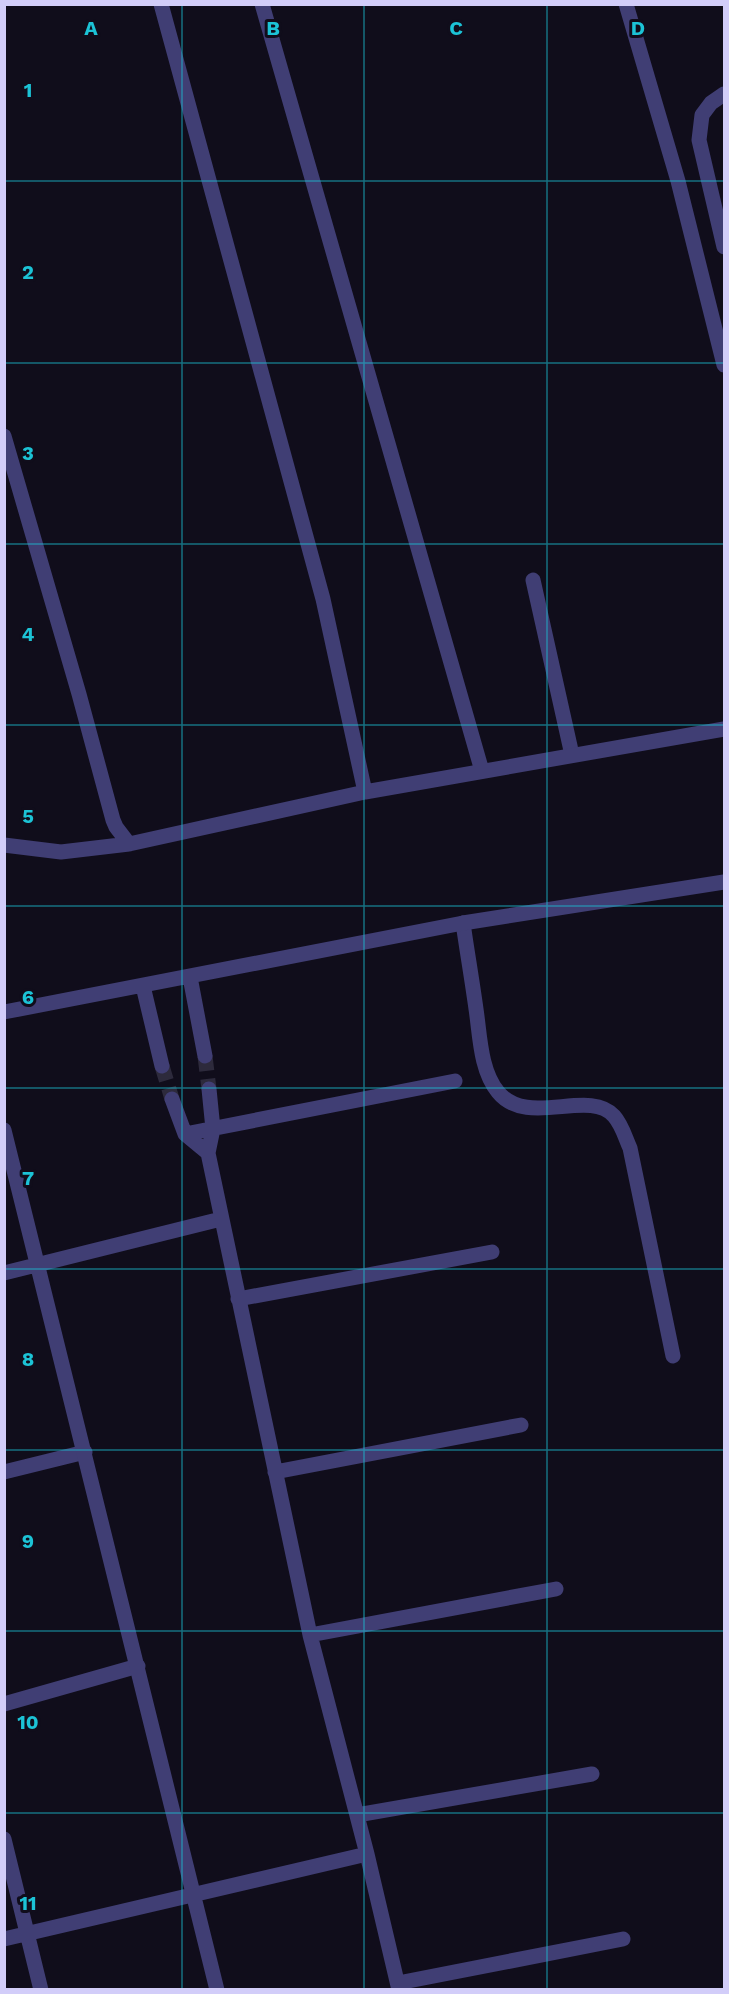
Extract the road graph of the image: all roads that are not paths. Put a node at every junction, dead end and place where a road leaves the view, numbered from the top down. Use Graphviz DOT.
graph roads {
  1 [pos="161,4"];
  2 [pos="262,4"];
  3 [pos="626,4"];
  4 [pos="724,94"];
  5 [pos="724,247"];
  6 [pos="724,365"];
  7 [pos="4,436"];
  8 [pos="532,580"];
  9 [pos="724,729"];
  10 [pos="572,755"];
  11 [pos="482,771"];
  12 [pos="364,792"];
  13 [pos="129,844"];
  14 [pos="4,845"];
  15 [pos="724,882"];
  16 [pos="463,923"];
  17 [pos="190,977"];
  18 [pos="142,986"];
  19 [pos="4,1012"];
  20 [pos="205,1056"];
  21 [pos="162,1066"];
  22 [pos="455,1081"];
  23 [pos="209,1089"];
  24 [pos="172,1099"];
  25 [pos="213,1129"];
  26 [pos="4,1130"];
  27 [pos="185,1134"];
  28 [pos="208,1154"];
  29 [pos="221,1219"];
  30 [pos="492,1252"];
  31 [pos="38,1264"];
  32 [pos="4,1273"];
  33 [pos="238,1299"];
  34 [pos="673,1356"];
  35 [pos="521,1425"];
  36 [pos="85,1452"];
  37 [pos="4,1472"];
  38 [pos="275,1472"];
  39 [pos="556,1589"];
  40 [pos="310,1635"];
  41 [pos="138,1666"];
  42 [pos="4,1704"];
  43 [pos="592,1774"];
  44 [pos="357,1815"];
  45 [pos="4,1839"];
  46 [pos="368,1854"];
  47 [pos="195,1895"];
  48 [pos="29,1933"];
  49 [pos="4,1939"];
  50 [pos="623,1939"];
  51 [pos="398,1986"];
  52 [pos="42,1989"];
  53 [pos="217,1989"];
  1 -- 12 [label="street"];
  2 -- 11 [label="street"];
  3 -- 6 [label="street"];
  4 -- 5 [label="street"];
  7 -- 13 [label="street"];
  8 -- 10 [label="street"];
  9 -- 10 [label="street"];
  10 -- 11 [label="street"];
  11 -- 12 [label="street"];
  12 -- 13 [label="street"];
  13 -- 14 [label="street"];
  15 -- 16 [label="street"];
  16 -- 17 [label="street"];
  16 -- 34 [label="street"];
  17 -- 18 [label="street"];
  17 -- 20 [label="street"];
  18 -- 19 [label="street"];
  18 -- 21 [label="street"];
  22 -- 25 [label="street"];
  23 -- 25 [label="street"];
  24 -- 27 [label="street"];
  25 -- 27 [label="street"];
  25 -- 28 [label="street"];
  26 -- 31 [label="street"];
  27 -- 28 [label="street"];
  28 -- 29 [label="street"];
  29 -- 31 [label="street"];
  29 -- 33 [label="street"];
  30 -- 33 [label="street"];
  31 -- 32 [label="street"];
  31 -- 36 [label="street"];
  33 -- 38 [label="street"];
  35 -- 38 [label="street"];
  36 -- 37 [label="street"];
  36 -- 41 [label="street"];
  38 -- 40 [label="street"];
  39 -- 40 [label="street"];
  40 -- 44 [label="street"];
  41 -- 42 [label="street"];
  41 -- 47 [label="street"];
  43 -- 44 [label="street"];
  44 -- 46 [label="street"];
  45 -- 48 [label="street"];
  46 -- 47 [label="street"];
  46 -- 51 [label="street"];
  47 -- 48 [label="street"];
  47 -- 53 [label="street"];
  48 -- 49 [label="street"];
  48 -- 52 [label="street"];
  50 -- 51 [label="street"];
}
